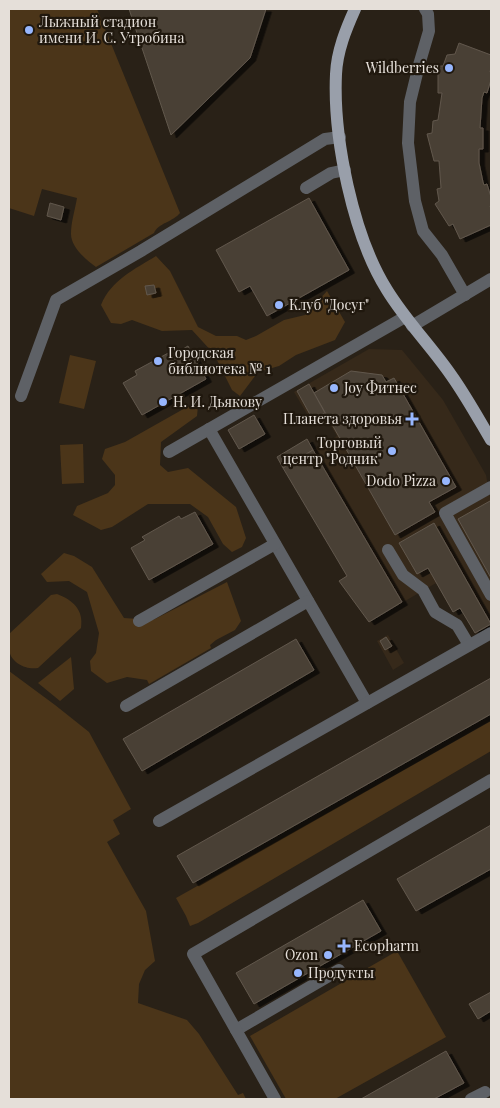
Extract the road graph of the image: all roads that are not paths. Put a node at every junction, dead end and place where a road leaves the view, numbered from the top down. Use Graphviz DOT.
graph roads {
  1 [pos="355,9"];
  2 [pos="425,9"];
  3 [pos="340,137"];
  4 [pos="345,170"];
  5 [pos="306,188"];
  6 [pos="491,279"];
  7 [pos="465,295"];
  8 [pos="408,321"];
  9 [pos="21,396"];
  10 [pos="209,429"];
  11 [pos="491,440"];
  12 [pos="169,452"];
  13 [pos="491,487"];
  14 [pos="275,544"];
  15 [pos="388,550"];
  16 [pos="491,595"];
  17 [pos="308,601"];
  18 [pos="139,621"];
  19 [pos="491,633"];
  20 [pos="468,646"];
  21 [pos="367,703"];
  22 [pos="126,706"];
  23 [pos="491,780"];
  24 [pos="159,821"];
  25 [pos="339,970"];
  26 [pos="236,1030"];
  27 [pos="485,1092"];
  28 [pos="275,1099"];
  29 [pos="472,1099"];
  1 -- 3 [label="main road"];
  2 -- 7 [label="street"];
  3 -- 4 [label="main road"];
  3 -- 9 [label="street"];
  4 -- 5 [label="street"];
  4 -- 8 [label="main road"];
  6 -- 7 [label="street"];
  7 -- 8 [label="street"];
  8 -- 10 [label="street"];
  8 -- 11 [label="main road"];
  10 -- 12 [label="street"];
  10 -- 14 [label="street"];
  13 -- 16 [label="street"];
  14 -- 17 [label="street"];
  14 -- 18 [label="street"];
  15 -- 20 [label="street"];
  17 -- 21 [label="street"];
  17 -- 22 [label="street"];
  19 -- 20 [label="street"];
  20 -- 21 [label="street"];
  21 -- 24 [label="street"];
  23 -- 26 [label="street"];
  25 -- 26 [label="street"];
  26 -- 28 [label="street"];
  27 -- 29 [label="street"];
}
